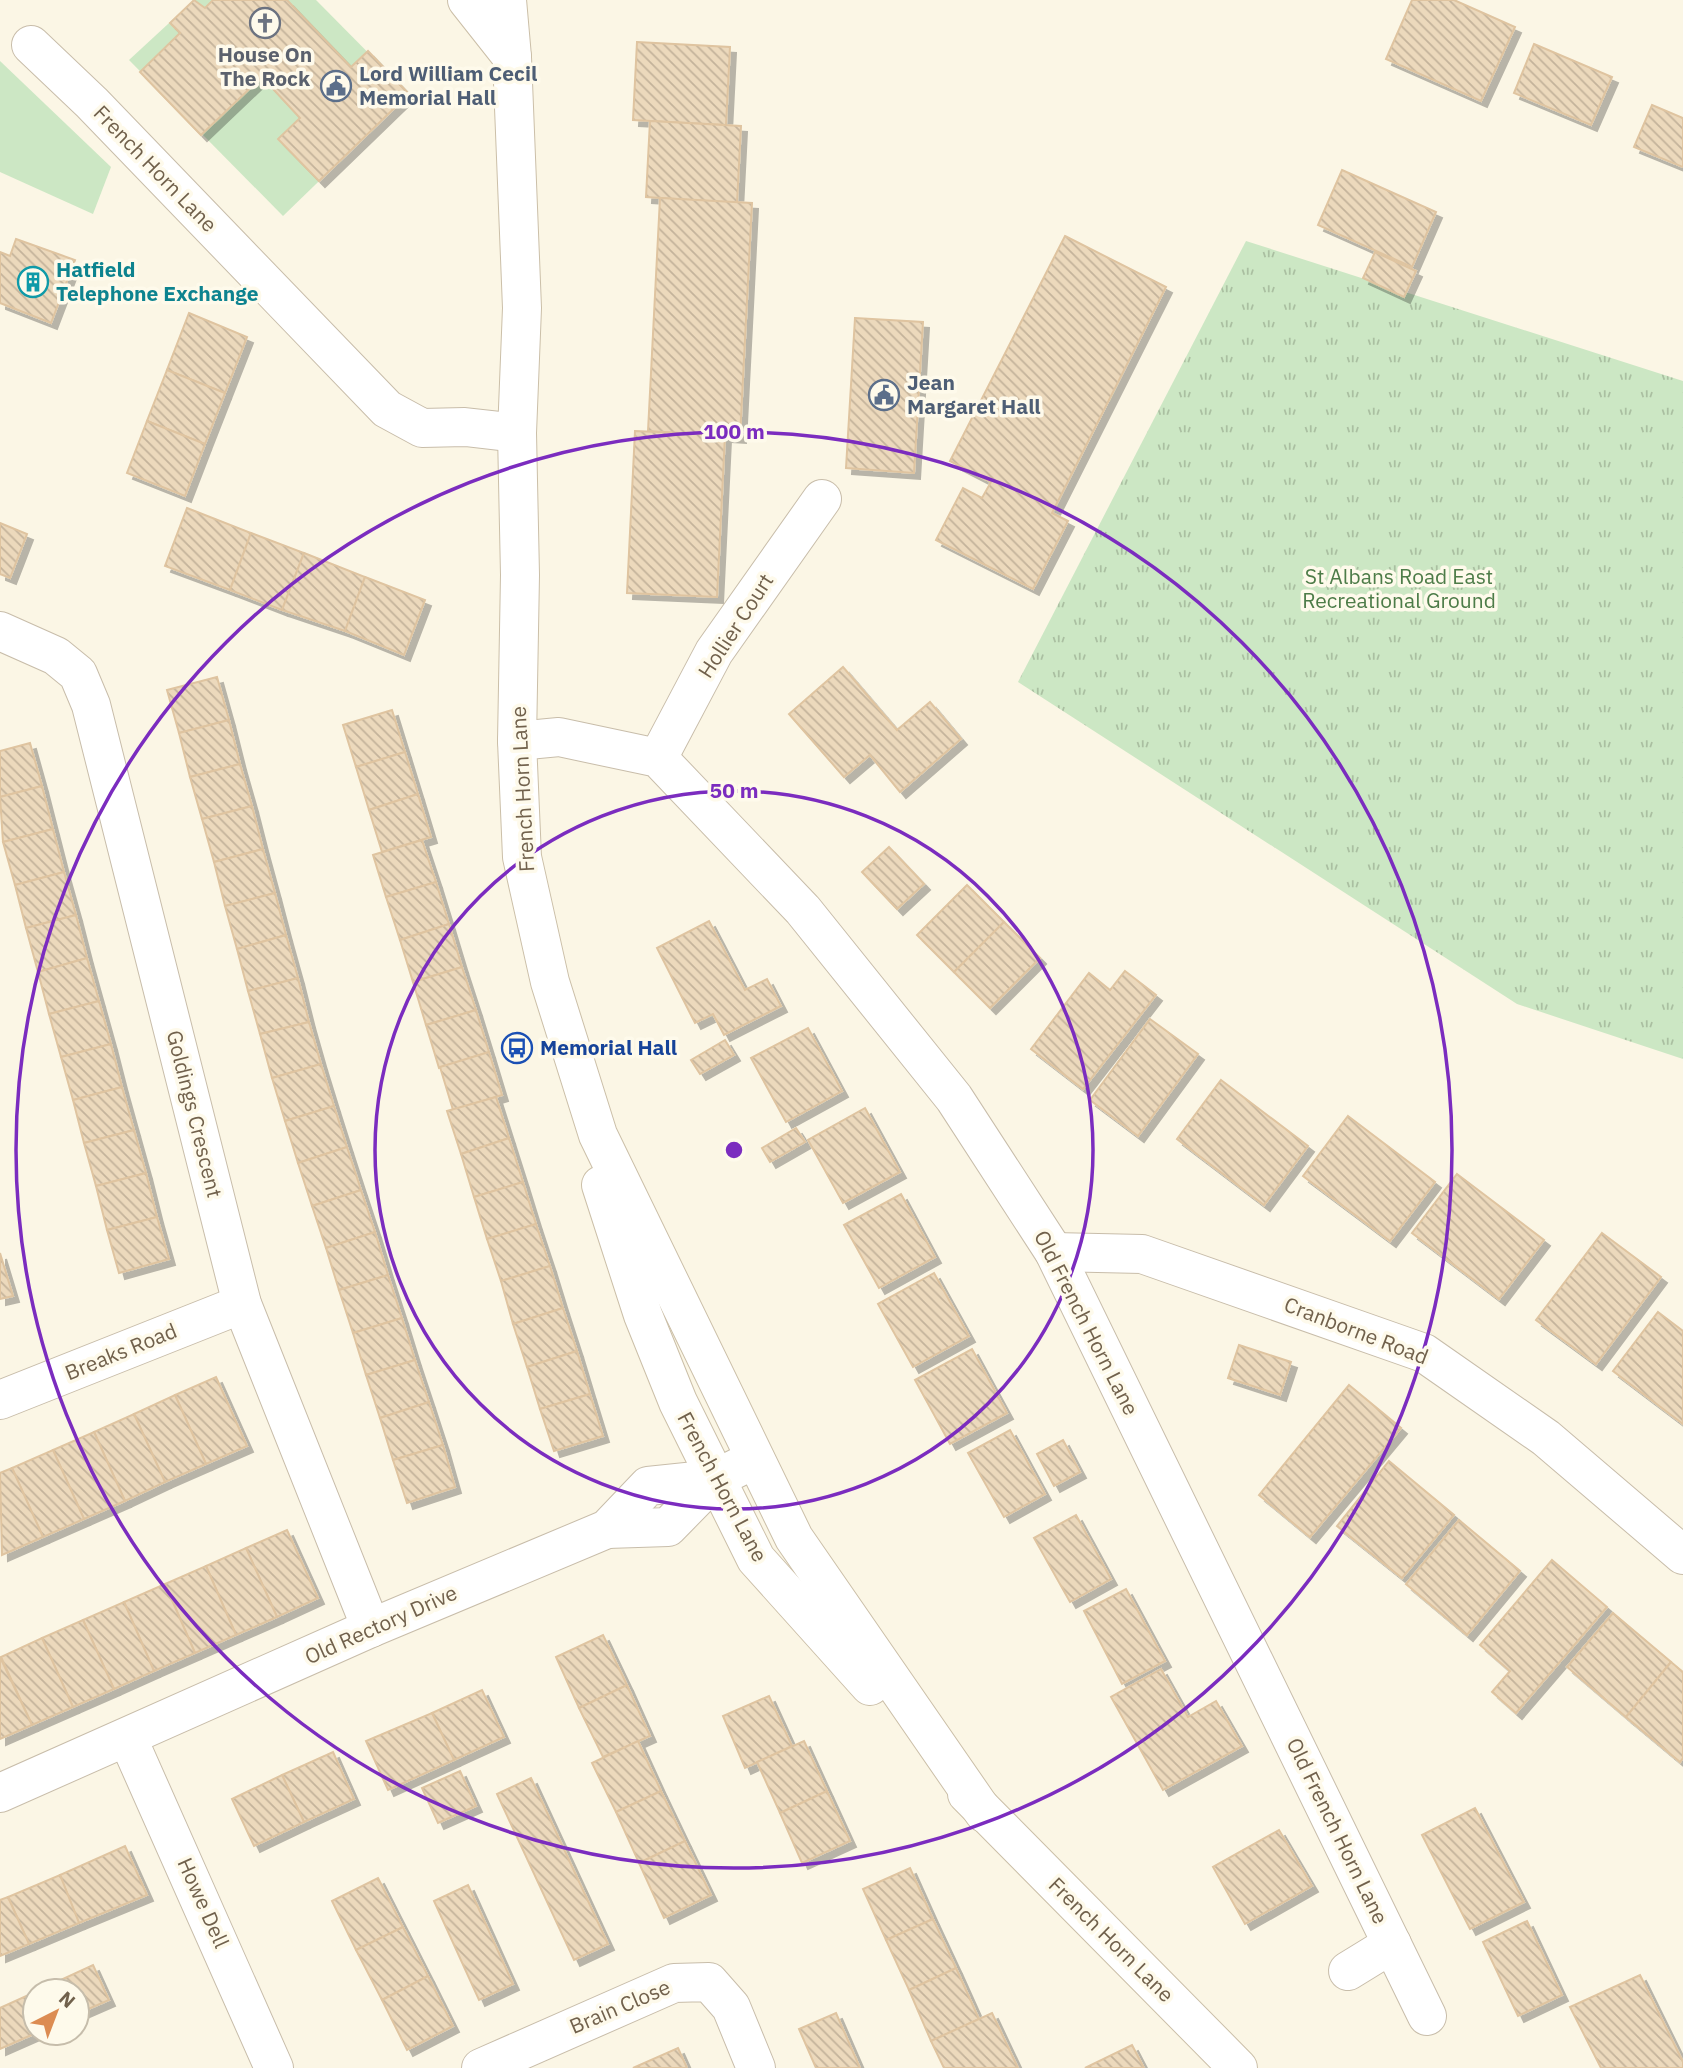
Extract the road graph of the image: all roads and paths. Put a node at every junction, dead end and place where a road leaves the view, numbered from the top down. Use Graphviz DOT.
graph roads {
  1 [pos="467,0"];
  2 [pos="507,0"];
  3 [pos="31,45"];
  4 [pos="512,57"];
  5 [pos="517,433"];
  6 [pos="822,499"];
  7 [pos="0,631"];
  8 [pos="517,741"];
  9 [pos="658,758"];
  10 [pos="598,1135"];
  11 [pos="1054,1252"];
  12 [pos="242,1304"];
  13 [pos="0,1400"];
  14 [pos="755,1459"];
  15 [pos="715,1479"];
  16 [pos="1683,1555"];
  17 [pos="371,1628"];
  18 [pos="128,1739"];
  19 [pos="0,1793"];
  20 [pos="984,1813"];
  21 [pos="1392,1944"];
  22 [pos="1348,1971"];
  23 [pos="1427,2016"];
  24 [pos="274,2068"];
  25 [pos="481,2068"];
  26 [pos="756,2068"];
  27 [pos="1238,2068"];
  1 -- 4 [label="street"];
  2 -- 4 [label="street, French Horn Lane"];
  3 -- 5 [label="street, French Horn Lane"];
  4 -- 5 [label="street, French Horn Lane"];
  5 -- 8 [label="street, French Horn Lane"];
  6 -- 9 [label="street, Hollier Court"];
  7 -- 12 [label="street, Goldings Crescent"];
  8 -- 9 [label="street"];
  8 -- 10 [label="street, French Horn Lane"];
  9 -- 11 [label="street, Old French Horn Lane"];
  10 -- 14 [label="street, French Horn Lane"];
  10 -- 15 [label="street, French Horn Lane"];
  11 -- 16 [label="street, Cranborne Road"];
  11 -- 21 [label="street, Old French Horn Lane"];
  12 -- 13 [label="street, Breaks Road"];
  12 -- 17 [label="street, Goldings Crescent"];
  14 -- 15 [label="street"];
  14 -- 20 [label="street, French Horn Lane"];
  15 -- 17 [label="street, Old Rectory Drive"];
  15 -- 20 [label="street, French Horn Lane"];
  17 -- 18 [label="street, Old Rectory Drive"];
  18 -- 19 [label="street, Old Rectory Drive"];
  18 -- 24 [label="street, Howe Dell"];
  20 -- 27 [label="street, French Horn Lane"];
  21 -- 22 [label="street"];
  21 -- 23 [label="street, Old French Horn Lane"];
  25 -- 26 [label="street, Brain Close"];
}
